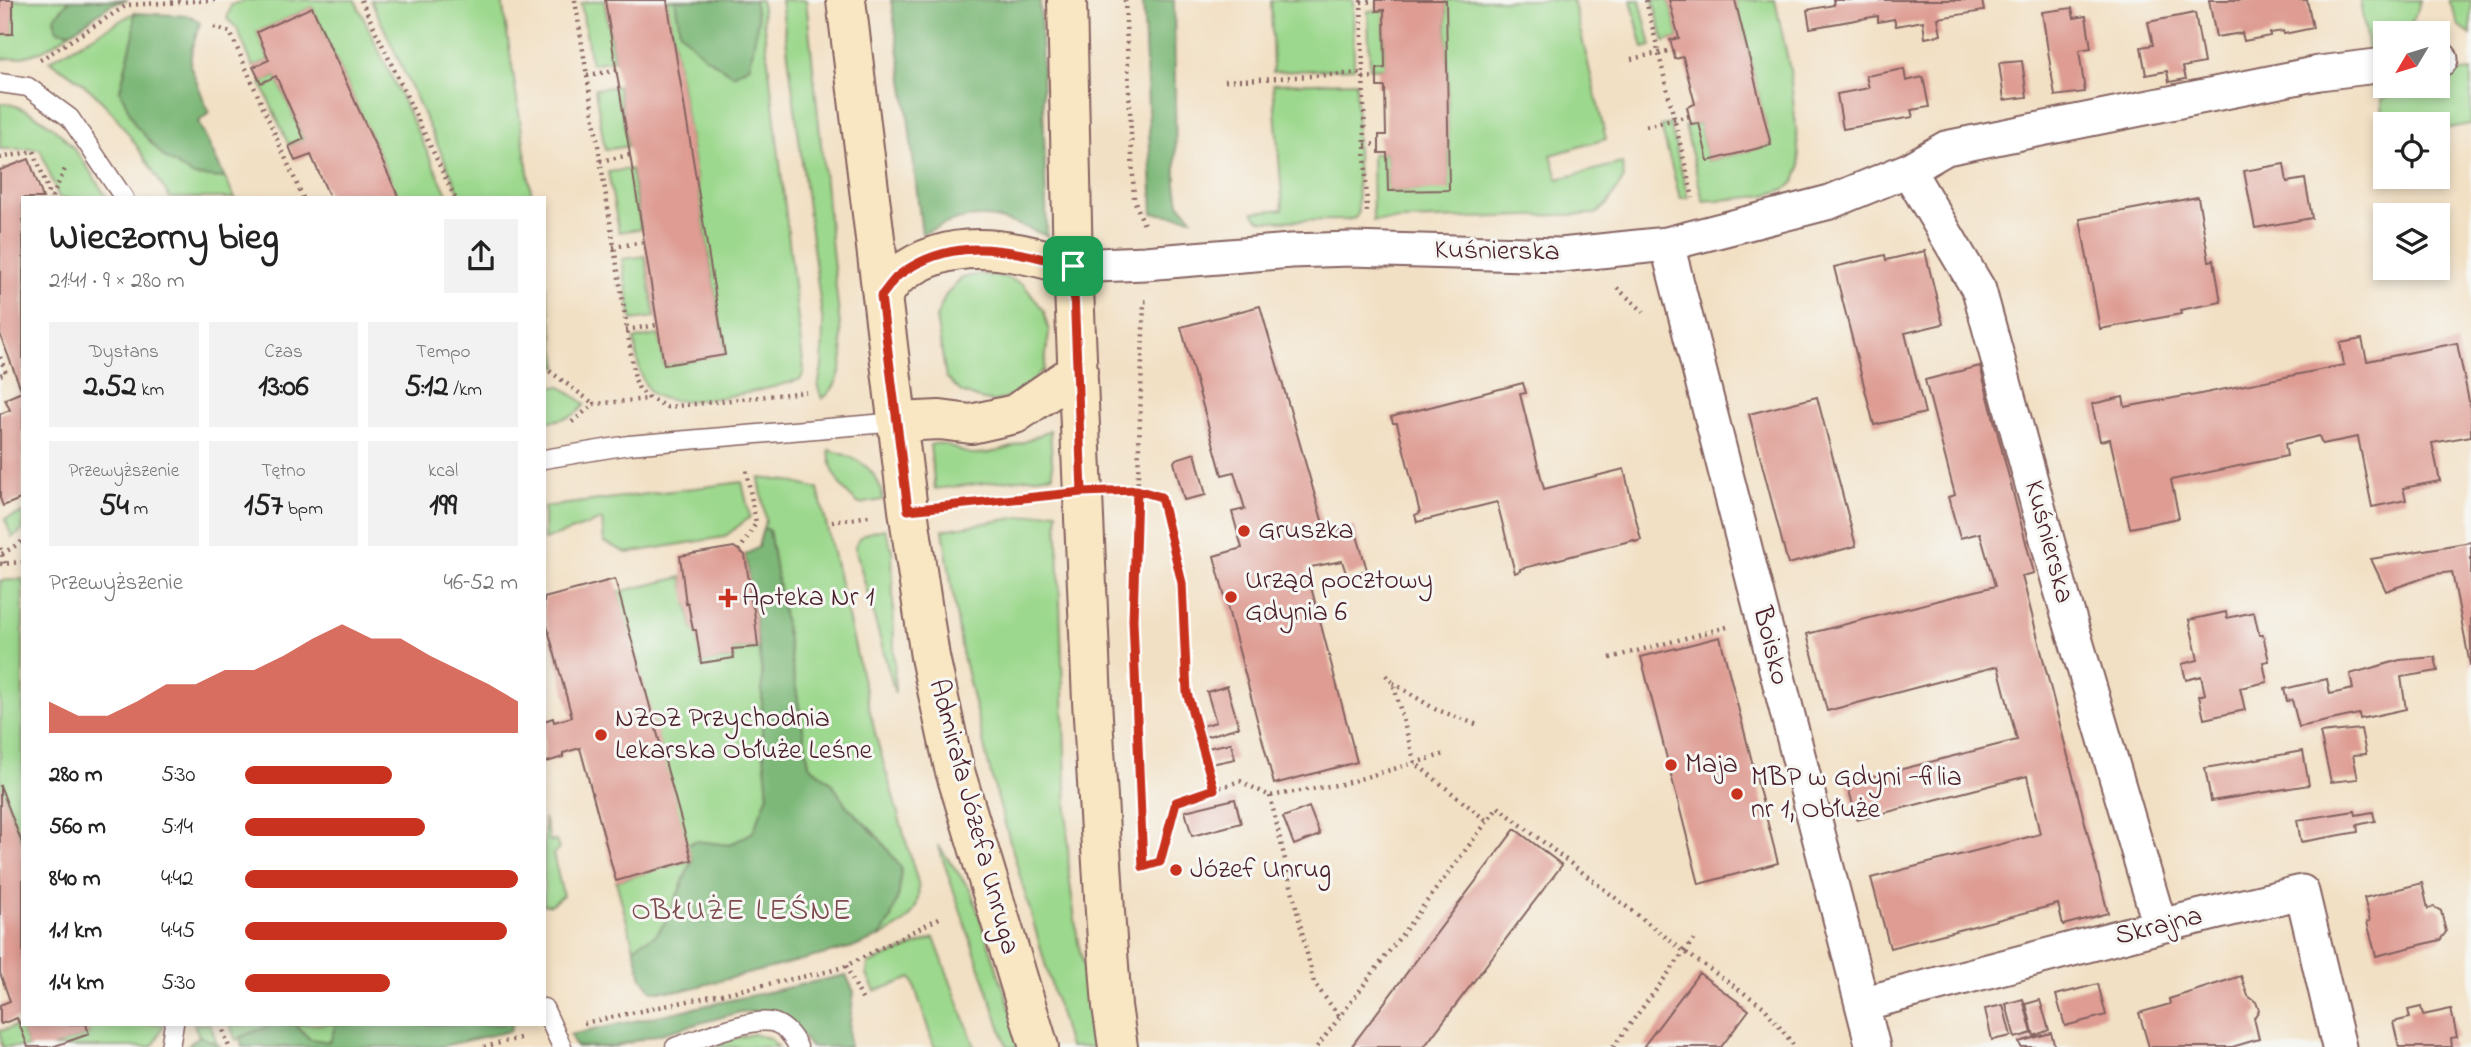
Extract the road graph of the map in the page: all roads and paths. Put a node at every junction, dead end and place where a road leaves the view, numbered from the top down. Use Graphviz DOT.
graph roads {
  1 [pos="215,0"];
  2 [pos="361,0"];
  3 [pos="575,0"];
  4 [pos="846,0"];
  5 [pos="1067,0"];
  6 [pos="1125,0"];
  7 [pos="1646,0"];
  8 [pos="1361,1"];
  9 [pos="1376,1"];
  10 [pos="214,27"];
  11 [pos="1673,50"];
  12 [pos="1659,52"];
  13 [pos="1630,59"];
  14 [pos="2373,67"];
  15 [pos="616,71"];
  16 [pos="586,75"];
  17 [pos="257,76"];
  18 [pos="1363,76"];
  19 [pos="1377,77"];
  20 [pos="251,78"];
  21 [pos="1225,81"];
  22 [pos="0,83"];
  23 [pos="28,87"];
  24 [pos="1689,116"];
  25 [pos="1675,119"];
  26 [pos="1646,126"];
  27 [pos="1379,144"];
  28 [pos="1365,145"];
  29 [pos="291,152"];
  30 [pos="284,155"];
  31 [pos="630,155"];
  32 [pos="0,158"];
  33 [pos="600,160"];
  34 [pos="35,161"];
  35 [pos="1909,170"];
  36 [pos="49,196"];
  37 [pos="49,196"];
  38 [pos="123,196"];
  39 [pos="302,196"];
  40 [pos="454,196"];
  41 [pos="1688,198"];
  42 [pos="1145,227"];
  43 [pos="644,242"];
  44 [pos="1667,244"];
  45 [pos="613,247"];
  46 [pos="1368,250"];
  47 [pos="1073,266"];
  48 [pos="1605,284"];
  49 [pos="881,296"];
  50 [pos="1157,299"];
  51 [pos="657,325"];
  52 [pos="1647,325"];
  53 [pos="626,330"];
  54 [pos="0,357"];
  55 [pos="546,368"];
  56 [pos="1078,371"];
  57 [pos="0,374"];
  58 [pos="806,392"];
  59 [pos="649,398"];
  60 [pos="898,422"];
  61 [pos="546,458"];
  62 [pos="746,469"];
  63 [pos="1137,490"];
  64 [pos="1082,492"];
  65 [pos="908,510"];
  66 [pos="832,522"];
  67 [pos="21,542"];
  68 [pos="0,548"];
  69 [pos="739,551"];
  70 [pos="2,554"];
  71 [pos="21,562"];
  72 [pos="3,564"];
  73 [pos="1730,626"];
  74 [pos="1610,658"];
  75 [pos="1386,675"];
  76 [pos="1393,683"];
  77 [pos="1478,725"];
  78 [pos="1445,754"];
  79 [pos="1140,763"];
  80 [pos="1415,764"];
  81 [pos="1214,789"];
  82 [pos="1270,796"];
  83 [pos="1488,822"];
  84 [pos="1143,854"];
  85 [pos="1143,867"];
  86 [pos="1143,880"];
  87 [pos="942,917"];
  88 [pos="2160,926"];
  89 [pos="1694,939"];
  90 [pos="1685,952"];
  91 [pos="846,966"];
  92 [pos="864,1003"];
  93 [pos="1862,1004"];
  94 [pos="546,1014"];
  95 [pos="1340,1017"];
  96 [pos="174,1026"];
  97 [pos="221,1026"];
  98 [pos="552,1030"];
  99 [pos="170,1047"];
  100 [pos="229,1047"];
  101 [pos="484,1047"];
  102 [pos="562,1047"];
  103 [pos="675,1047"];
  104 [pos="798,1047"];
  105 [pos="1039,1047"];
  106 [pos="1118,1047"];
  107 [pos="1317,1047"];
  108 [pos="1613,1047"];
  109 [pos="1795,1047"];
  110 [pos="1873,1047"];
  111 [pos="2339,1047"];
  1 -- 23 [label="path"];
  2 -- 40 [label="path"];
  3 -- 16 [label="path"];
  4 -- 49 [label="street, Admirała Józefa Unruga"];
  5 -- 47 [label="street"];
  6 -- 42 [label="path"];
  7 -- 12 [label="path"];
  8 -- 9 [label="path"];
  8 -- 18 [label="path"];
  10 -- 20 [label="path"];
  11 -- 12 [label="path"];
  12 -- 13 [label="path"];
  12 -- 25 [label="path"];
  14 -- 35 [label="street, Kuśnierska"];
  15 -- 16 [label="path"];
  16 -- 33 [label="path"];
  17 -- 20 [label="path"];
  18 -- 19 [label="path"];
  18 -- 21 [label="path"];
  18 -- 28 [label="path"];
  20 -- 30 [label="path"];
  22 -- 23 [label="lane"];
  23 -- 38 [label="lane"];
  24 -- 25 [label="path"];
  25 -- 26 [label="path"];
  25 -- 41 [label="path"];
  27 -- 28 [label="path"];
  28 -- 46 [label="path"];
  29 -- 30 [label="path"];
  30 -- 39 [label="path"];
  31 -- 33 [label="path"];
  32 -- 36 [label="path"];
  33 -- 45 [label="path"];
  34 -- 37 [label="path"];
  35 -- 44 [label="street, Kuśnierska"];
  35 -- 88 [label="street, Kuśnierska"];
  43 -- 45 [label="path"];
  44 -- 46 [label="street, Kuśnierska"];
  44 -- 93 [label="street, Boisko"];
  45 -- 53 [label="path"];
  46 -- 47 [label="street, Kuśnierska"];
  47 -- 49 [label="street"];
  47 -- 56 [label="street"];
  48 -- 52 [label="path"];
  49 -- 60 [label="street, Admirała Józefa Unruga"];
  50 -- 63 [label="path"];
  51 -- 53 [label="path"];
  53 -- 59 [label="path"];
  54 -- 57 [label="path"];
  55 -- 59 [label="path"];
  56 -- 60 [label="street"];
  56 -- 64 [label="street"];
  58 -- 59 [label="path"];
  60 -- 61 [label="lane"];
  60 -- 65 [label="street, Admirała Józefa Unruga"];
  62 -- 69 [label="path"];
  63 -- 64 [label="path"];
  63 -- 79 [label="path"];
  63 -- 81 [label="path"];
  64 -- 65 [label="path"];
  64 -- 106 [label="street"];
  65 -- 66 [label="path"];
  65 -- 105 [label="street, Admirała Józefa Unruga"];
  67 -- 70 [label="path"];
  68 -- 70 [label="path"];
  70 -- 72 [label="path"];
  71 -- 72 [label="path"];
  73 -- 74 [label="path"];
  75 -- 76 [label="path"];
  76 -- 77 [label="path"];
  76 -- 80 [label="path"];
  78 -- 80 [label="path"];
  80 -- 82 [label="path"];
  80 -- 83 [label="path"];
  81 -- 82 [label="path"];
  81 -- 85 [label="path"];
  82 -- 95 [label="path"];
  83 -- 90 [label="path"];
  83 -- 95 [label="path"];
  84 -- 85 [label="path"];
  85 -- 86 [label="path"];
  87 -- 91 [label="path"];
  88 -- 93 [label="street, Skrajna"];
  88 -- 111 [label="street, Skrajna"];
  89 -- 90 [label="path"];
  90 -- 108 [label="path"];
  90 -- 109 [label="path"];
  91 -- 92 [label="path"];
  91 -- 98 [label="path"];
  93 -- 110 [label="street, Boisko"];
  94 -- 98 [label="lane"];
  95 -- 107 [label="path"];
  96 -- 99 [label="lane"];
  97 -- 100 [label="path"];
  98 -- 101 [label="path"];
  98 -- 102 [label="lane"];
  103 -- 104 [label="lane"];
}
